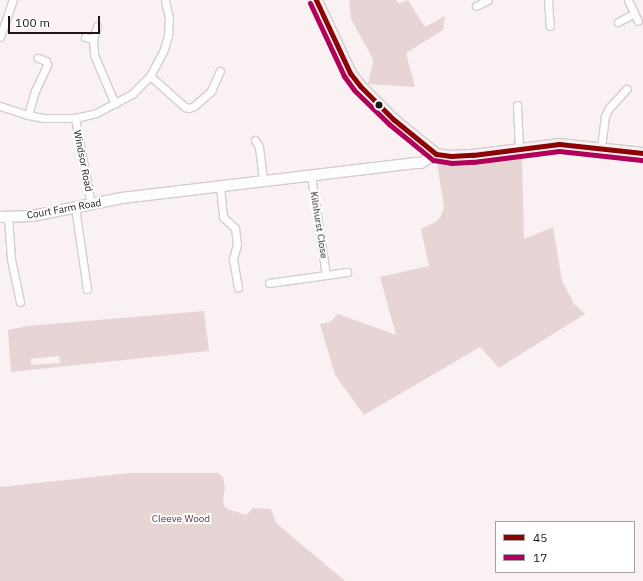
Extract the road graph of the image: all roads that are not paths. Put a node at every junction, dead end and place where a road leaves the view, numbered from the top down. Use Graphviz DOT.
graph roads {
  1 [pos="13,0"];
  2 [pos="165,0"];
  3 [pos="316,0"];
  4 [pos="488,0"];
  5 [pos="548,0"];
  6 [pos="628,0"];
  7 [pos="476,6"];
  8 [pos="633,14"];
  9 [pos="550,18"];
  10 [pos="558,18"];
  11 [pos="638,21"];
  12 [pos="618,22"];
  13 [pos="97,26"];
  14 [pos="550,26"];
  15 [pos="0,36"];
  16 [pos="85,37"];
  17 [pos="93,39"];
  18 [pos="38,58"];
  19 [pos="220,71"];
  20 [pos="150,76"];
  21 [pos="627,89"];
  22 [pos="115,104"];
  23 [pos="518,105"];
  24 [pos="0,106"];
  25 [pos="28,115"];
  26 [pos="75,118"];
  27 [pos="255,140"];
  28 [pos="601,148"];
  29 [pos="520,149"];
  30 [pos="643,153"];
  31 [pos="436,154"];
  32 [pos="311,176"];
  33 [pos="263,182"];
  34 [pos="220,187"];
  35 [pos="91,204"];
  36 [pos="75,208"];
  37 [pos="4,217"];
  38 [pos="347,272"];
  39 [pos="326,275"];
  40 [pos="269,283"];
  41 [pos="238,288"];
  42 [pos="87,289"];
  43 [pos="20,302"];
  1 -- 15 [label="street"];
  2 -- 20 [label="street"];
  3 -- 31 [label="main road"];
  4 -- 7 [label="street"];
  5 -- 9 [label="street"];
  6 -- 8 [label="street"];
  8 -- 11 [label="street"];
  8 -- 12 [label="street"];
  9 -- 10 [label="street"];
  9 -- 14 [label="street"];
  13 -- 17 [label="street"];
  16 -- 17 [label="street"];
  17 -- 22 [label="street"];
  18 -- 25 [label="street"];
  19 -- 20 [label="street"];
  20 -- 22 [label="street"];
  21 -- 28 [label="street"];
  22 -- 26 [label="street"];
  23 -- 29 [label="street"];
  24 -- 25 [label="street"];
  25 -- 26 [label="street"];
  26 -- 35 [label="street, Windsor Road"];
  27 -- 33 [label="street"];
  28 -- 29 [label="main road"];
  28 -- 30 [label="main road"];
  29 -- 31 [label="main road"];
  31 -- 32 [label="street, Court Farm Road"];
  32 -- 33 [label="street, Court Farm Road"];
  32 -- 39 [label="street, Kilnhurst Close"];
  33 -- 34 [label="street, Court Farm Road"];
  34 -- 35 [label="street, Court Farm Road"];
  34 -- 41 [label="street"];
  35 -- 36 [label="street, Court Farm Road"];
  36 -- 37 [label="street, Court Farm Road"];
  36 -- 42 [label="street"];
  37 -- 43 [label="street"];
  38 -- 39 [label="street"];
  39 -- 40 [label="street"];
}
